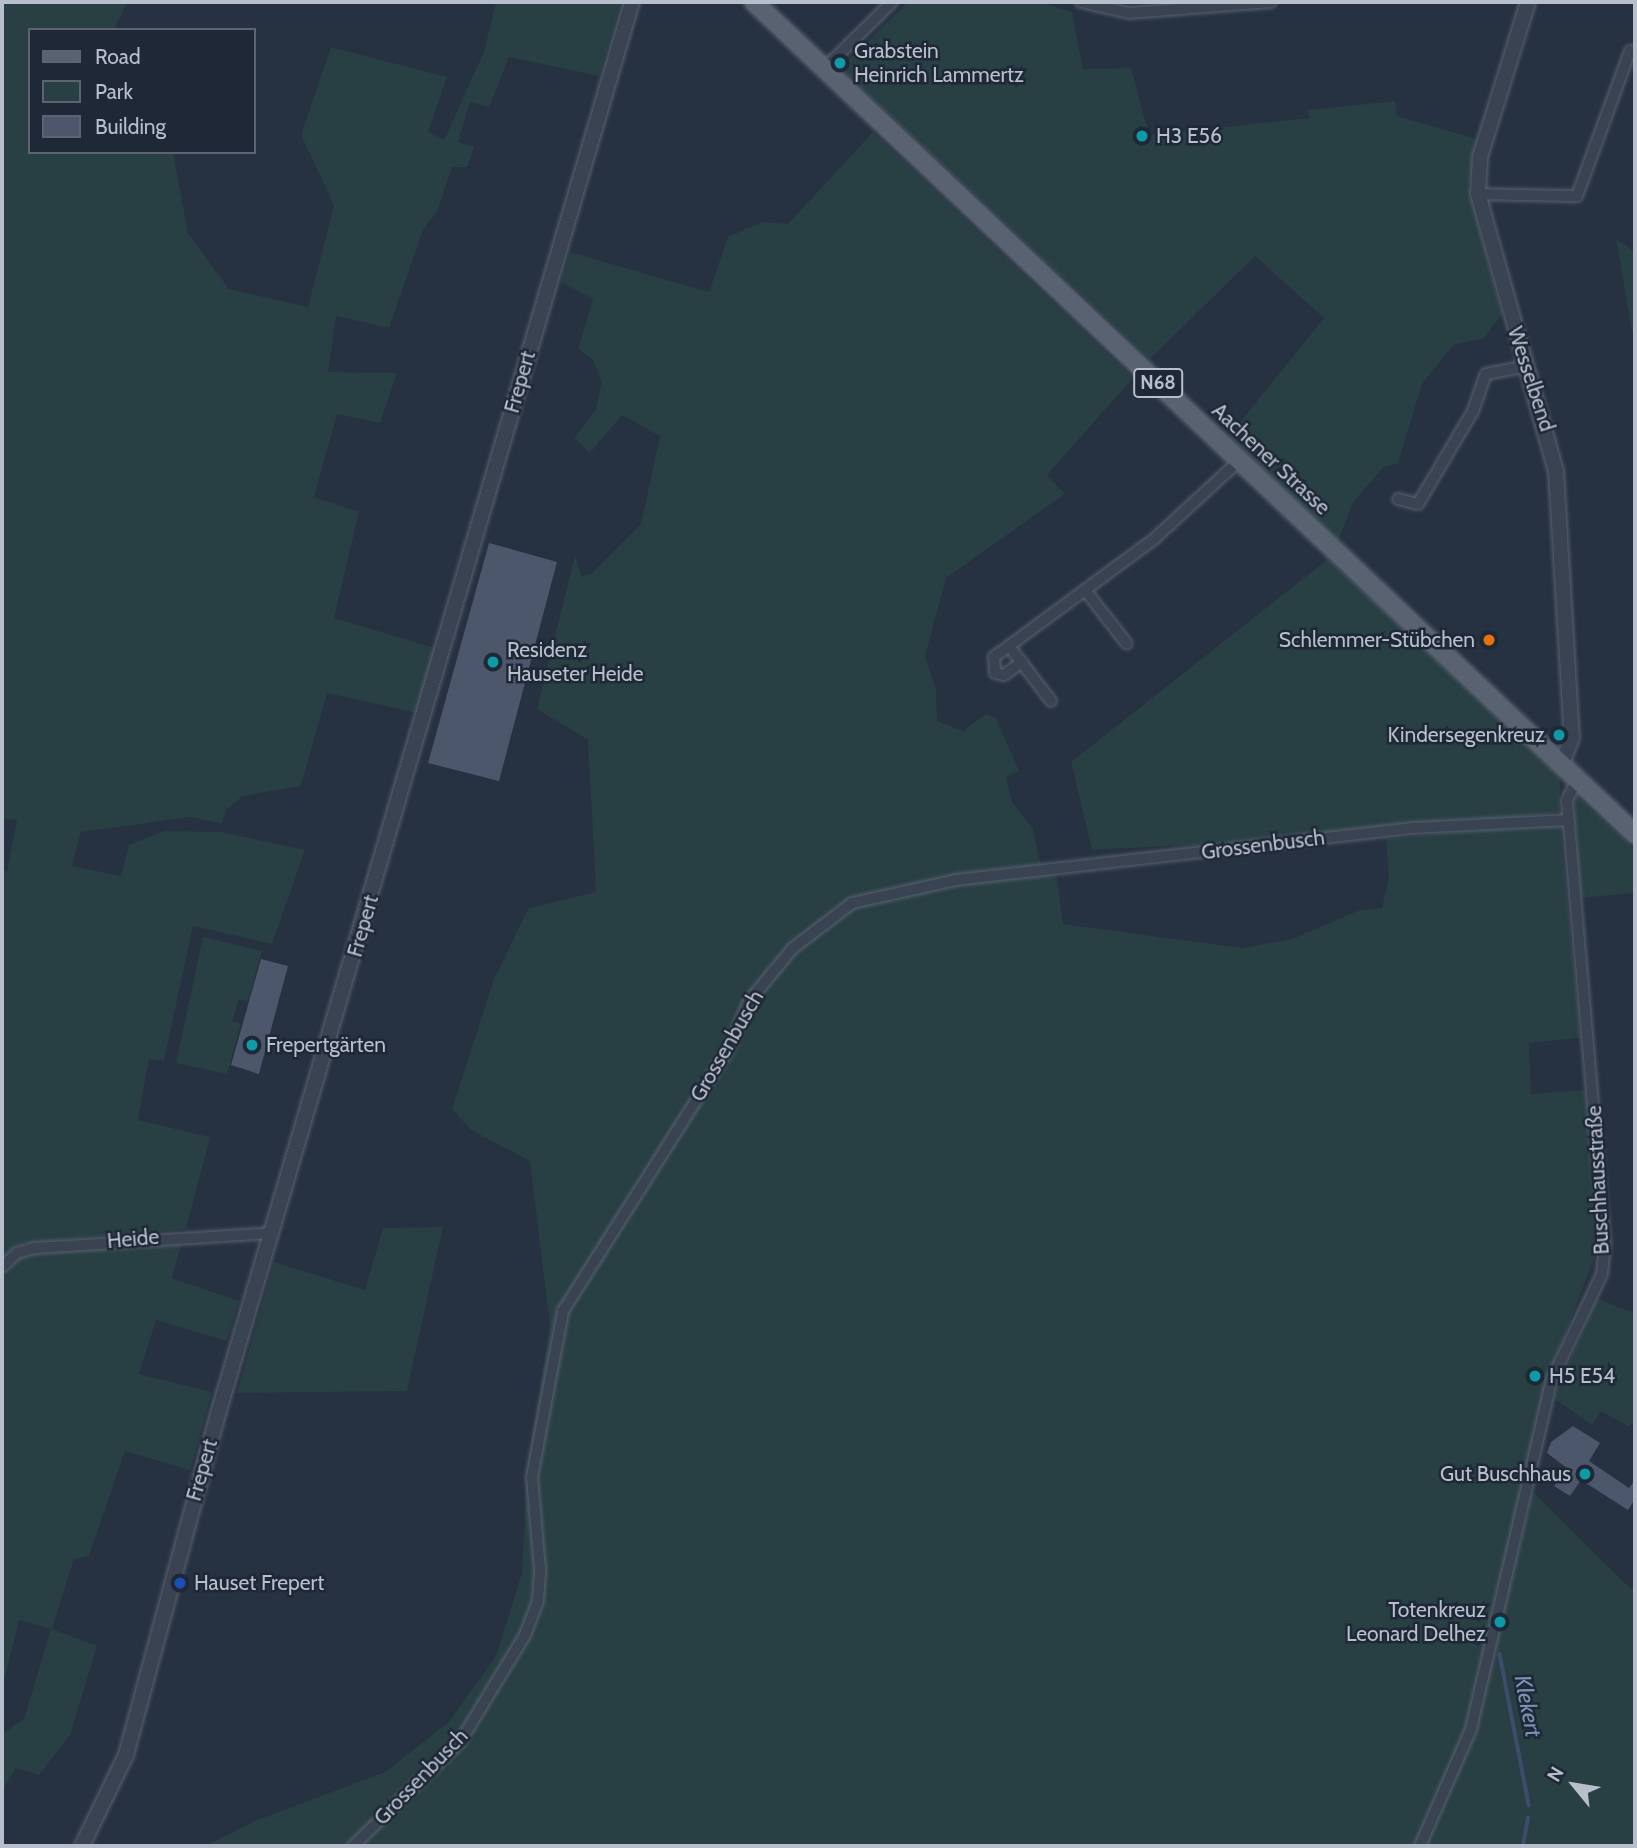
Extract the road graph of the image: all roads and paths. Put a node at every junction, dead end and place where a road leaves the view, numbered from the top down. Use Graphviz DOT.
graph roads {
  1 [pos="632,2"];
  2 [pos="754,2"];
  3 [pos="892,2"];
  4 [pos="1081,2"];
  5 [pos="1271,2"];
  6 [pos="1528,2"];
  7 [pos="1635,52"];
  8 [pos="825,68"];
  9 [pos="1478,194"];
  10 [pos="1527,366"];
  11 [pos="1239,461"];
  12 [pos="1398,499"];
  13 [pos="1085,590"];
  14 [pos="1127,644"];
  15 [pos="1010,646"];
  16 [pos="1022,662"];
  17 [pos="1051,701"];
  18 [pos="1561,765"];
  19 [pos="1577,779"];
  20 [pos="1569,820"];
  21 [pos="1635,834"];
  22 [pos="272,1233"];
  23 [pos="2,1267"];
  24 [pos="82,1846"];
  25 [pos="353,1846"];
  26 [pos="1420,1846"];
  1 -- 22 [label="street, Frepert"];
  2 -- 8 [label="main road, Aachener Strasse / N68"];
  3 -- 8 [label="street"];
  4 -- 5 [label="street"];
  6 -- 9 [label="street, Wesselbend"];
  7 -- 9 [label="street"];
  8 -- 11 [label="main road, Aachener Strasse / N68"];
  9 -- 10 [label="street, Wesselbend"];
  10 -- 12 [label="street"];
  10 -- 18 [label="street, Wesselbend"];
  11 -- 13 [label="street"];
  11 -- 18 [label="main road, Aachener Strasse / N68"];
  13 -- 14 [label="street"];
  13 -- 15 [label="street"];
  15 -- 16 [label="street"];
  15 -- 16 [label="street"];
  16 -- 17 [label="street"];
  18 -- 19 [label="main road, Aachener Strasse / N68"];
  19 -- 20 [label="street, Buschhausstraße"];
  19 -- 21 [label="main road, Aachener Strasse / N68"];
  20 -- 25 [label="street, Grossenbusch"];
  20 -- 26 [label="street, Buschhausstraße"];
  22 -- 23 [label="street, Heide"];
  22 -- 24 [label="street, Frepert"];
}
